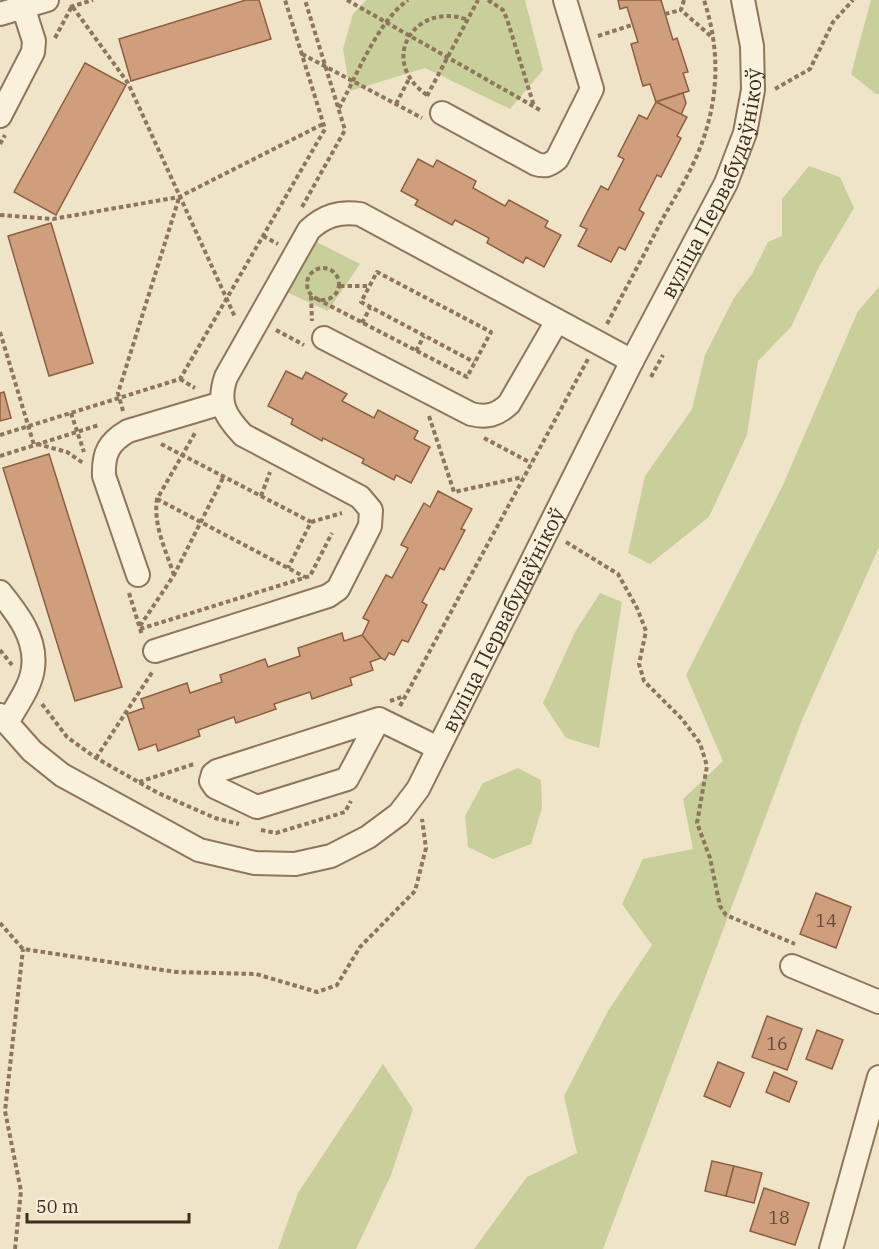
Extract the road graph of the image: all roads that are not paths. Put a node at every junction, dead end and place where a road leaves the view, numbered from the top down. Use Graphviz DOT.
graph roads {
  1 [pos="47,0"];
  2 [pos="565,0"];
  3 [pos="743,0"];
  4 [pos="22,4"];
  5 [pos="0,14"];
  6 [pos="442,113"];
  7 [pos="0,116"];
  8 [pos="556,321"];
  9 [pos="324,338"];
  10 [pos="632,361"];
  11 [pos="222,403"];
  12 [pos="132,579"];
  13 [pos="0,592"];
  14 [pos="149,650"];
  15 [pos="3,719"];
  16 [pos="385,721"];
  17 [pos="438,748"];
  18 [pos="792,966"];
  19 [pos="879,1002"];
  20 [pos="879,1077"];
  21 [pos="831,1249"];
  1 -- 4 [label="street"];
  2 -- 6 [label="street"];
  3 -- 10 [label="street, вуліца Первабудаўнікоў"];
  4 -- 5 [label="street"];
  4 -- 7 [label="street"];
  8 -- 9 [label="street"];
  8 -- 10 [label="street"];
  8 -- 11 [label="street"];
  10 -- 17 [label="street, вуліца Первабудаўнікоў"];
  11 -- 12 [label="street"];
  11 -- 14 [label="street"];
  13 -- 15 [label="street"];
  15 -- 17 [label="street, вуліца Первабудаўнікоў"];
  16 -- 16 [label="street"];
  16 -- 17 [label="street"];
  18 -- 19 [label="street"];
  20 -- 21 [label="street"];
}
